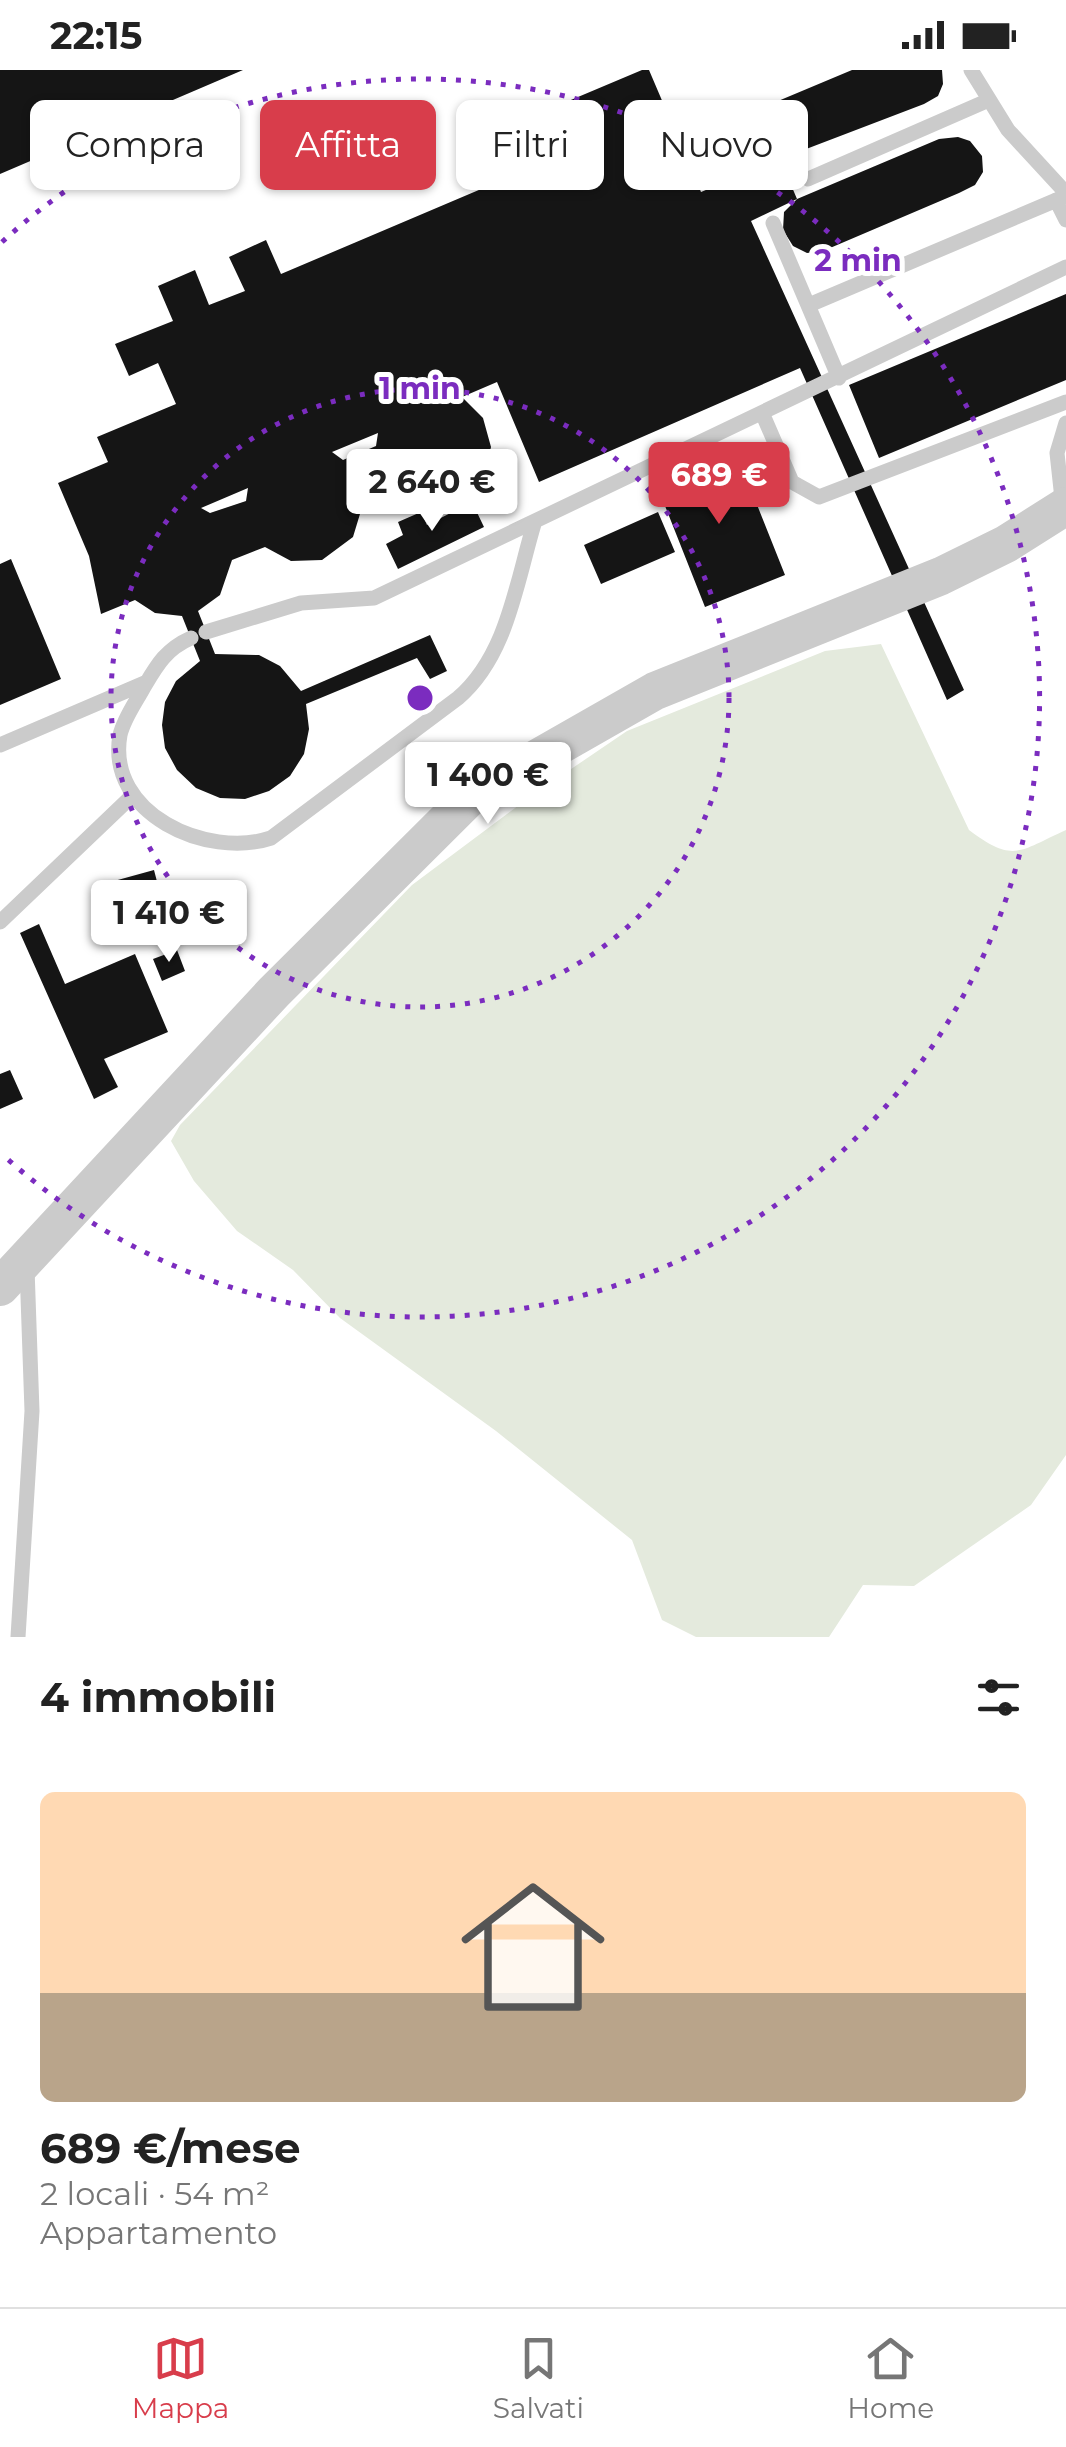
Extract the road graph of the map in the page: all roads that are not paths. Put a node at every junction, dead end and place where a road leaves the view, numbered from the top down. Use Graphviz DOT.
graph roads {
  1 [pos="972,70"];
  2 [pos="989,100"];
  3 [pos="808,179"];
  4 [pos="1063,197"];
  5 [pos="1066,220"];
  6 [pos="773,223"];
  7 [pos="1066,267"];
  8 [pos="808,306"];
  9 [pos="840,378"];
  10 [pos="1066,402"];
  11 [pos="763,415"];
  12 [pos="1066,423"];
  13 [pos="1064,507"];
  14 [pos="534,524"];
  15 [pos="147,682"];
  16 [pos="0,745"];
  17 [pos="132,796"];
  18 [pos="0,922"];
  19 [pos="26,1260"];
  20 [pos="0,1287"];
  21 [pos="18,1637"];
  1 -- 2 [label="lane"];
  2 -- 3 [label="lane"];
  2 -- 4 [label="lane"];
  4 -- 5 [label="lane"];
  4 -- 8 [label="lane"];
  6 -- 8 [label="lane"];
  7 -- 9 [label="lane"];
  8 -- 9 [label="lane"];
  9 -- 11 [label="lane"];
  10 -- 11 [label="lane"];
  11 -- 14 [label="lane"];
  12 -- 13 [label="lane"];
  13 -- 19 [label="street"];
  14 -- 15 [label="lane"];
  14 -- 17 [label="lane"];
  15 -- 16 [label="lane"];
  15 -- 17 [label="lane"];
  17 -- 18 [label="lane"];
  19 -- 20 [label="street"];
  19 -- 21 [label="lane"];
}
